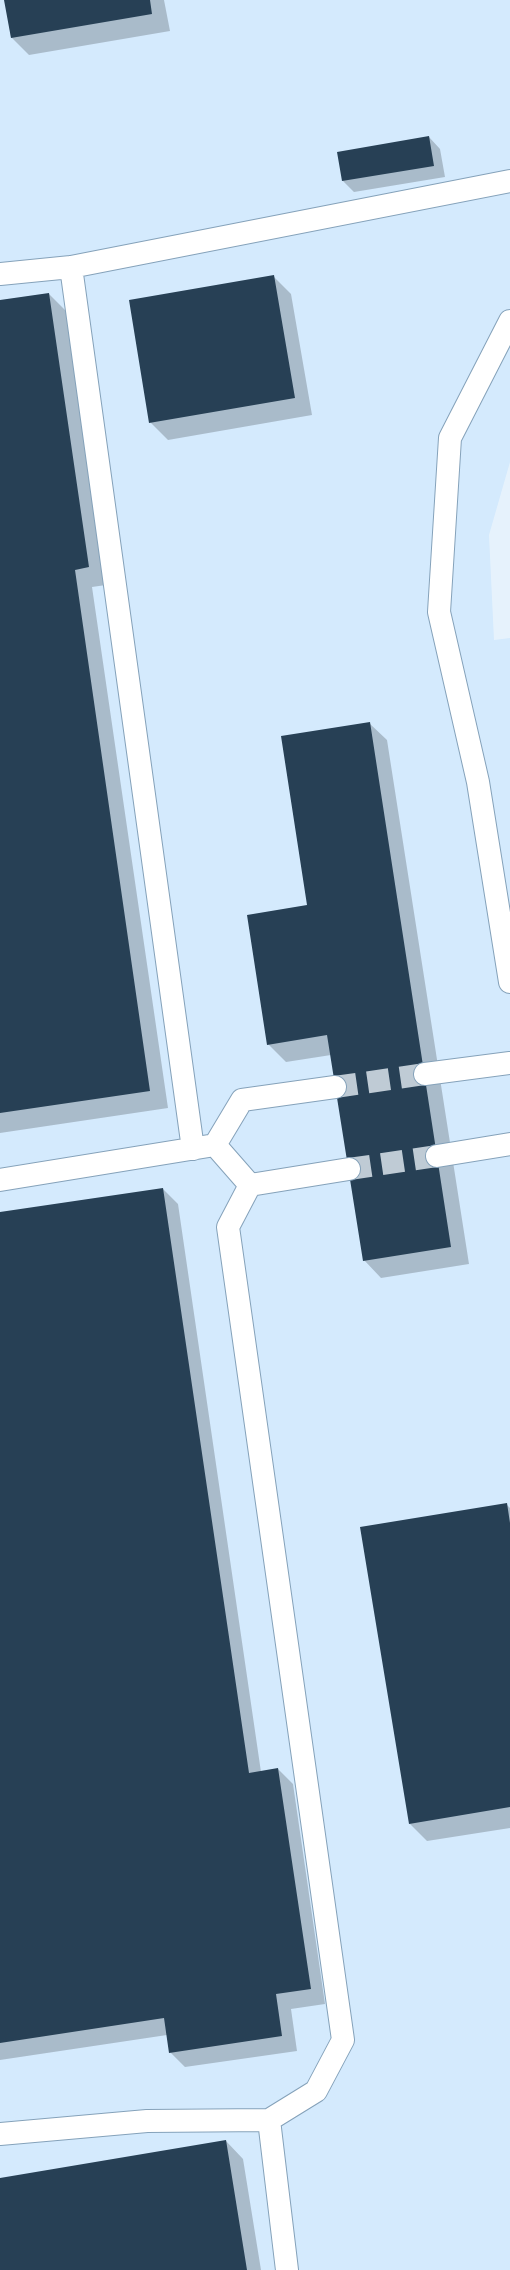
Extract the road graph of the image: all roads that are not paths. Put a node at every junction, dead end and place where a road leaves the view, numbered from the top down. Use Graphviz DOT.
graph roads {
  1 [pos="510,181"];
  2 [pos="71,267"];
  3 [pos="0,274"];
  4 [pos="510,321"];
  5 [pos="510,982"];
  6 [pos="510,1063"];
  7 [pos="425,1074"];
  8 [pos="335,1087"];
  9 [pos="510,1144"];
  10 [pos="214,1145"];
  11 [pos="192,1149"];
  12 [pos="437,1156"];
  13 [pos="349,1169"];
  14 [pos="0,1180"];
  15 [pos="250,1185"];
  16 [pos="269,2120"];
  17 [pos="0,2134"];
  18 [pos="286,2270"];
  1 -- 2 [label="lane"];
  2 -- 3 [label="lane"];
  2 -- 11 [label="lane"];
  4 -- 5 [label="lane"];
  6 -- 7 [label="lane"];
  8 -- 10 [label="lane"];
  9 -- 12 [label="lane"];
  10 -- 11 [label="lane"];
  10 -- 15 [label="lane"];
  11 -- 14 [label="lane"];
  13 -- 15 [label="lane"];
  15 -- 16 [label="lane"];
  16 -- 17 [label="lane"];
  16 -- 18 [label="lane"];
}
